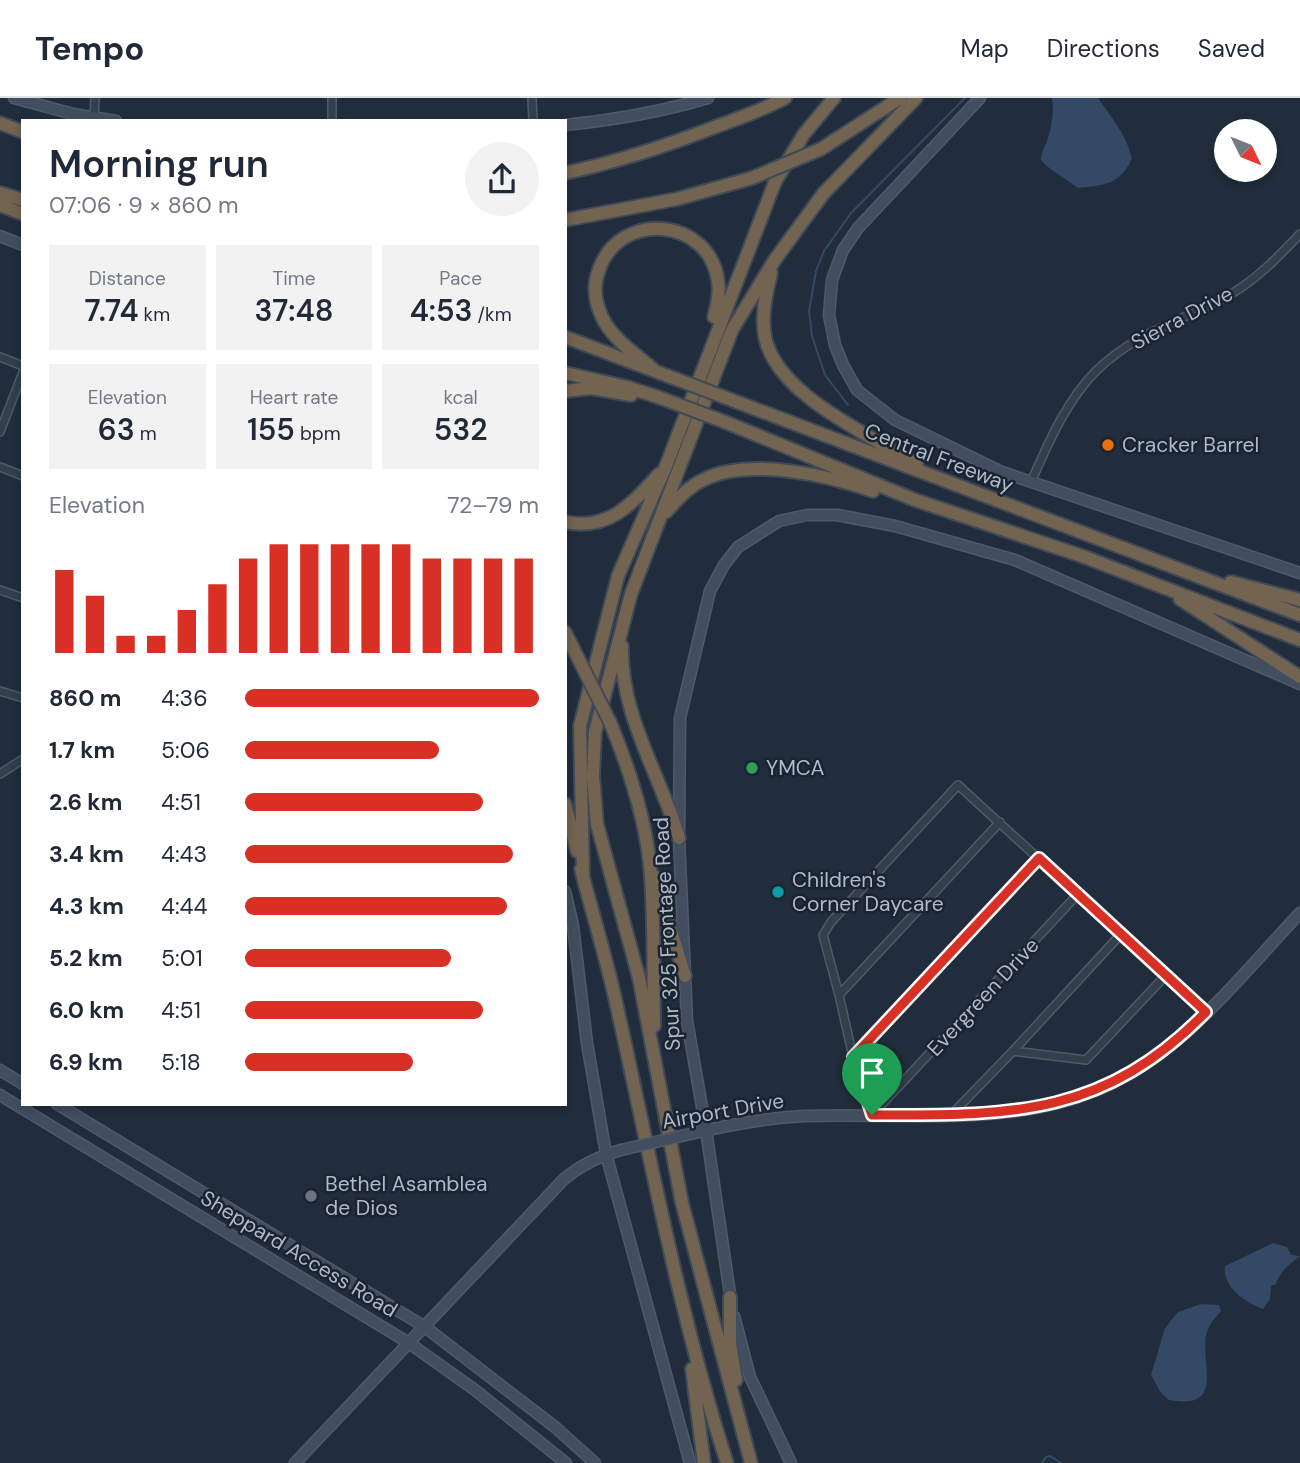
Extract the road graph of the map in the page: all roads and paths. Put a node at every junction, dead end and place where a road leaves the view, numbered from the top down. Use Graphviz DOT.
graph roads {
  1 [pos="14,98"];
  2 [pos="95,98"];
  3 [pos="332,98"];
  4 [pos="532,98"];
  5 [pos="708,98"];
  6 [pos="767,98"];
  7 [pos="785,98"];
  8 [pos="834,98"];
  9 [pos="900,98"];
  10 [pos="916,98"];
  11 [pos="980,98"];
  12 [pos="94,118"];
  13 [pos="101,119"];
  14 [pos="332,119"];
  15 [pos="533,119"];
  16 [pos="0,123"];
  17 [pos="567,125"];
  18 [pos="20,131"];
  19 [pos="677,142"];
  20 [pos="567,173"];
  21 [pos="0,193"];
  22 [pos="21,199"];
  23 [pos="0,205"];
  24 [pos="21,214"];
  25 [pos="567,220"];
  26 [pos="1300,234"];
  27 [pos="0,236"];
  28 [pos="21,244"];
  29 [pos="774,261"];
  30 [pos="567,338"];
  31 [pos="707,355"];
  32 [pos="0,357"];
  33 [pos="21,365"];
  34 [pos="653,370"];
  35 [pos="567,373"];
  36 [pos="21,377"];
  37 [pos="567,391"];
  38 [pos="655,396"];
  39 [pos="0,432"];
  40 [pos="666,466"];
  41 [pos="0,467"];
  42 [pos="21,474"];
  43 [pos="938,478"];
  44 [pos="1031,482"];
  45 [pos="915,500"];
  46 [pos="661,517"];
  47 [pos="567,522"];
  48 [pos="1173,567"];
  49 [pos="1300,573"];
  50 [pos="1160,585"];
  51 [pos="0,590"];
  52 [pos="21,597"];
  53 [pos="1300,600"];
  54 [pos="1300,615"];
  55 [pos="623,619"];
  56 [pos="567,636"];
  57 [pos="1300,640"];
  58 [pos="1300,677"];
  59 [pos="1300,684"];
  60 [pos="0,691"];
  61 [pos="21,697"];
  62 [pos="21,760"];
  63 [pos="0,774"];
  64 [pos="567,812"];
  65 [pos="1000,822"];
  66 [pos="679,838"];
  67 [pos="1039,858"];
  68 [pos="650,866"];
  69 [pos="583,875"];
  70 [pos="1078,894"];
  71 [pos="567,900"];
  72 [pos="1300,913"];
  73 [pos="1121,934"];
  74 [pos="1166,975"];
  75 [pos="685,976"];
  76 [pos="839,995"];
  77 [pos="1206,1012"];
  78 [pos="1013,1051"];
  79 [pos="853,1057"];
  80 [pos="654,1061"];
  81 [pos="0,1070"];
  82 [pos="21,1083"];
  83 [pos="0,1095"];
  84 [pos="60,1106"];
  85 [pos="872,1115"];
  86 [pos="951,1115"];
  87 [pos="706,1130"];
  88 [pos="606,1154"];
  89 [pos="730,1297"];
  90 [pos="685,1317"];
  91 [pos="425,1327"];
  92 [pos="409,1343"];
  93 [pos="749,1460"];
  94 [pos="295,1463"];
  95 [pos="566,1463"];
  96 [pos="595,1463"];
  97 [pos="690,1463"];
  98 [pos="704,1463"];
  99 [pos="727,1463"];
  100 [pos="791,1463"];
  1 -- 12 [label="main road"];
  2 -- 12 [label="street"];
  3 -- 14 [label="street"];
  4 -- 15 [label="street"];
  5 -- 17 [label="main road"];
  6 -- 19 [label="highway"];
  7 -- 19 [label="highway"];
  8 -- 31 [label="highway"];
  9 -- 25 [label="highway, bridge"];
  10 -- 29 [label="highway"];
  11 -- 44 [label="main road, Central Freeway"];
  12 -- 13 [label="main road"];
  16 -- 18 [label="highway"];
  19 -- 20 [label="highway"];
  21 -- 22 [label="highway"];
  23 -- 24 [label="highway"];
  26 -- 44 [label="street, Sierra Drive"];
  27 -- 28 [label="main road"];
  29 -- 43 [label="highway"];
  29 -- 46 [label="highway"];
  30 -- 34 [label="highway, Central Freeway"];
  31 -- 34 [label="highway"];
  31 -- 40 [label="highway"];
  32 -- 33 [label="street"];
  34 -- 43 [label="highway, Central Freeway, bridge"];
  35 -- 38 [label="highway, Central Freeway"];
  36 -- 39 [label="street"];
  37 -- 38 [label="highway"];
  38 -- 45 [label="highway, Central Freeway, bridge"];
  40 -- 47 [label="highway"];
  40 -- 69 [label="highway"];
  41 -- 42 [label="street"];
  43 -- 48 [label="highway, Central Freeway"];
  44 -- 49 [label="main road, Central Freeway"];
  45 -- 46 [label="highway"];
  45 -- 50 [label="highway, Central Freeway"];
  46 -- 55 [label="highway"];
  48 -- 53 [label="highway"];
  48 -- 54 [label="highway, Central Freeway"];
  50 -- 57 [label="highway, Central Freeway"];
  50 -- 58 [label="highway"];
  51 -- 52 [label="street"];
  55 -- 66 [label="highway"];
  55 -- 80 [label="highway"];
  56 -- 68 [label="highway, bridge"];
  59 -- 66 [label="main road, Spur 325 Frontage Road"];
  60 -- 61 [label="street"];
  62 -- 63 [label="street"];
  64 -- 69 [label="highway"];
  65 -- 67 [label="street"];
  65 -- 76 [label="street"];
  65 -- 76 [label="street"];
  66 -- 75 [label="main road, Spur 325 Frontage Road"];
  67 -- 70 [label="street"];
  67 -- 79 [label="street"];
  68 -- 75 [label="highway"];
  68 -- 80 [label="highway"];
  69 -- 90 [label="highway"];
  70 -- 73 [label="street"];
  70 -- 85 [label="street, Evergreen Drive"];
  71 -- 88 [label="main road"];
  72 -- 77 [label="main road, Airport Drive"];
  73 -- 74 [label="street"];
  73 -- 78 [label="street"];
  74 -- 77 [label="street"];
  74 -- 78 [label="street"];
  75 -- 87 [label="main road, Spur 325 Frontage Road"];
  76 -- 79 [label="street"];
  77 -- 86 [label="main road, Airport Drive"];
  78 -- 86 [label="street"];
  79 -- 85 [label="street"];
  80 -- 93 [label="highway"];
  81 -- 82 [label="main road"];
  83 -- 92 [label="main road, Sheppard Access Road"];
  84 -- 91 [label="main road, Sheppard Access Road"];
  85 -- 86 [label="main road, Airport Drive"];
  85 -- 87 [label="main road, Airport Drive"];
  87 -- 88 [label="main road, Airport Drive, bridge"];
  87 -- 89 [label="main road, Spur 325 Frontage Road"];
  88 -- 91 [label="main road, Airport Drive"];
  88 -- 97 [label="main road"];
  89 -- 93 [label="highway"];
  89 -- 100 [label="main road, Spur 325 Frontage Road"];
  90 -- 98 [label="highway"];
  90 -- 99 [label="highway"];
  91 -- 92 [label="main road, Airport Drive"];
  91 -- 96 [label="main road, Sheppard Access Road"];
  92 -- 94 [label="main road, Airport Drive"];
  92 -- 95 [label="main road, Sheppard Access Road"];
}
